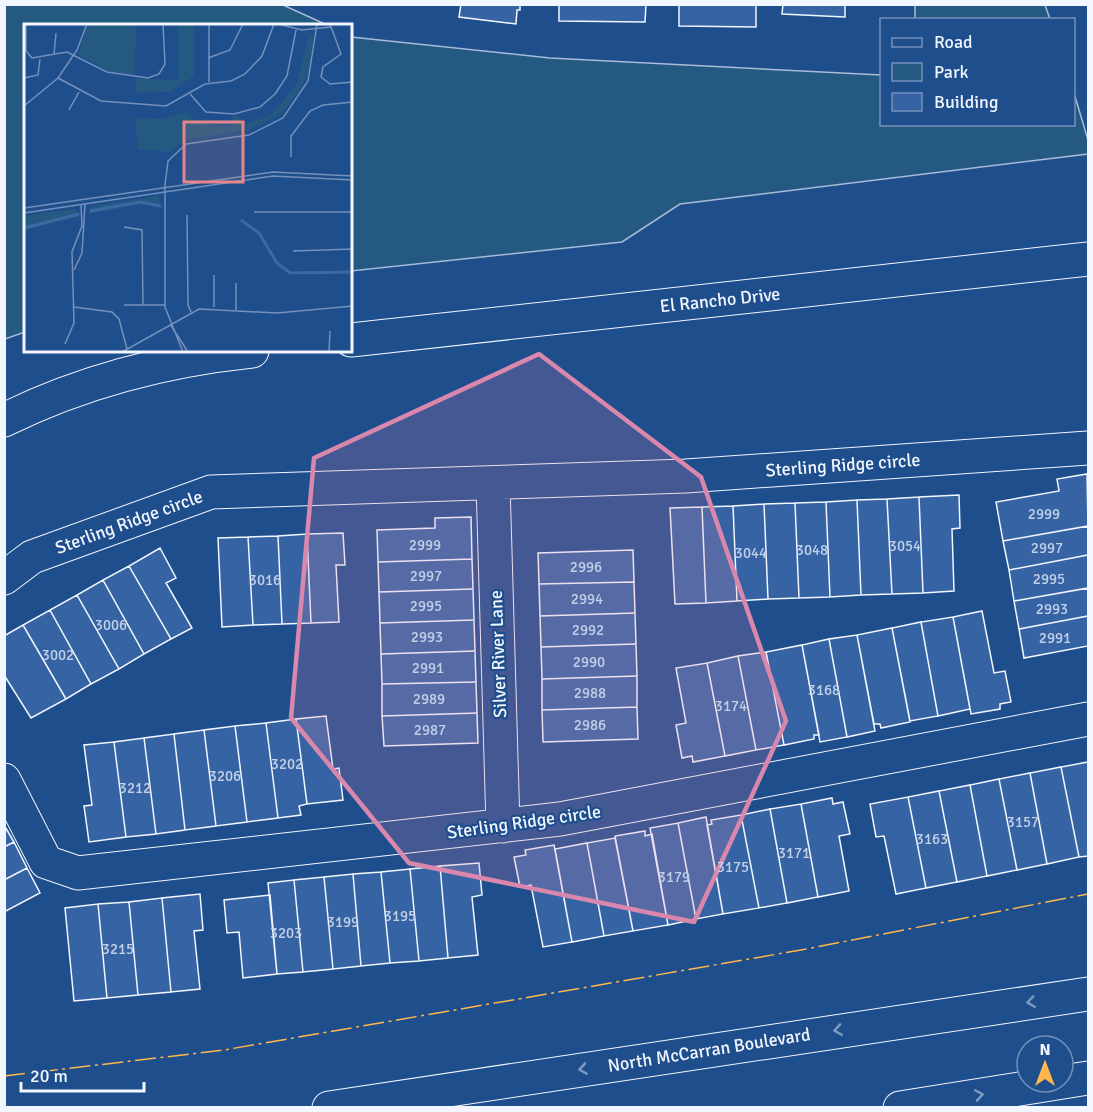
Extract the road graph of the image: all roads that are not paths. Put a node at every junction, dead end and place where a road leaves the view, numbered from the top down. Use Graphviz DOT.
graph roads {
  1 [pos="1089,259"];
  2 [pos="352,340"];
  3 [pos="243,352"];
  4 [pos="4,420"];
  5 [pos="1089,448"];
  6 [pos="493,483"];
  7 [pos="4,578"];
  8 [pos="1089,719"];
  9 [pos="4,780"];
  10 [pos="503,826"];
  11 [pos="1089,994"];
  12 [pos="1089,1078"];
  13 [pos="329,1107"];
  14 [pos="900,1107"];
  1 -- 2 [label="main road, El Rancho Drive"];
  3 -- 4 [label="main road"];
  5 -- 6 [label="main road, Sterling Ridge circle"];
  6 -- 7 [label="main road, Sterling Ridge circle"];
  6 -- 10 [label="main road, Silver River Lane"];
  8 -- 10 [label="main road, Sterling Ridge circle"];
  9 -- 10 [label="main road, Sterling Ridge circle"];
  11 -- 13 [label="main road, North McCarran Boulevard, one-way"];
  14 -- 12 [label="main road, one-way"];
}
